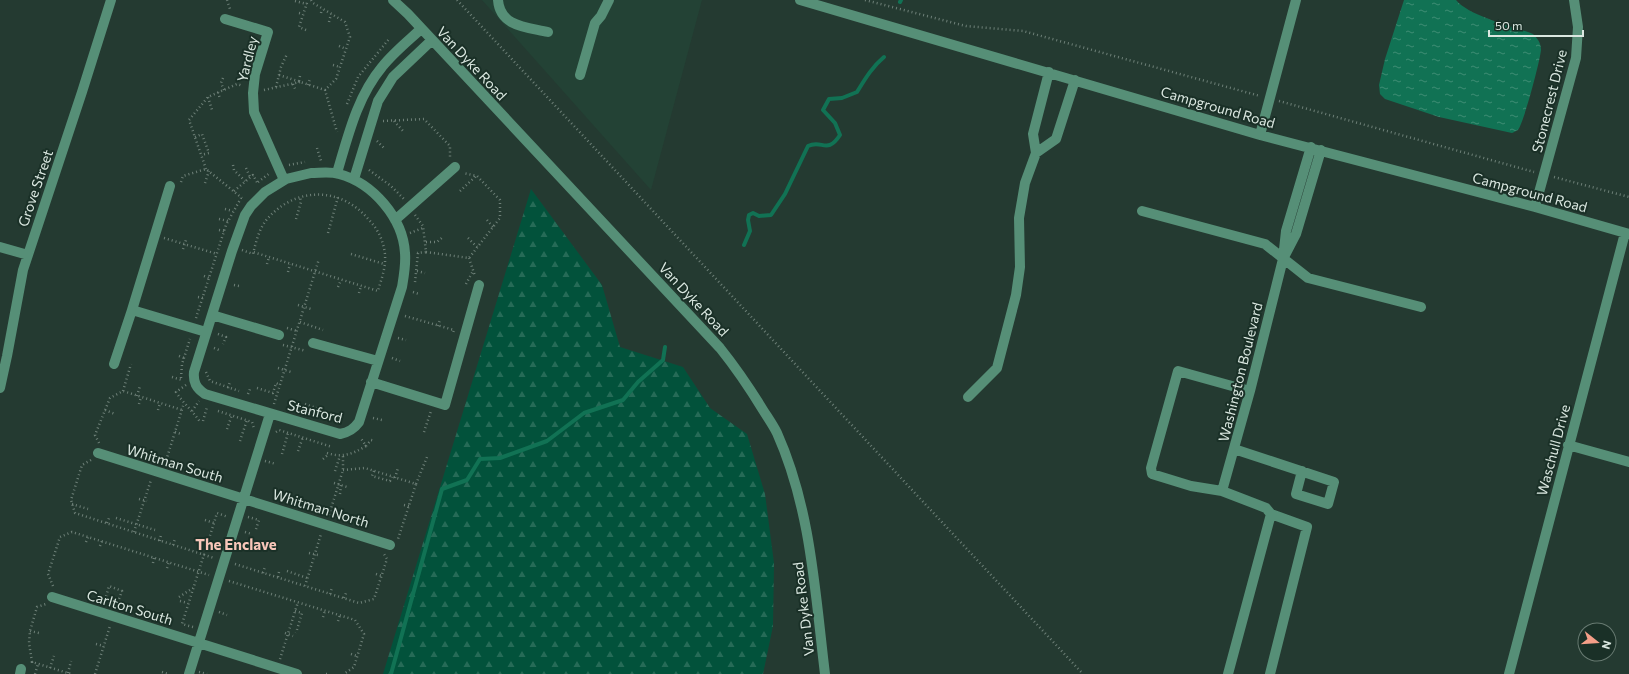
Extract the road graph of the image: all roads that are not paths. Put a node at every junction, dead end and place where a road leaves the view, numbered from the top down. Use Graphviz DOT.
graph roads {
  1 [pos="111,0"];
  2 [pos="393,0"];
  3 [pos="404,0"];
  4 [pos="498,0"];
  5 [pos="610,0"];
  6 [pos="800,0"];
  7 [pos="1296,0"];
  8 [pos="1574,0"];
  9 [pos="408,14"];
  10 [pos="225,19"];
  11 [pos="421,29"];
  12 [pos="548,32"];
  13 [pos="432,40"];
  14 [pos="1049,72"];
  15 [pos="580,75"];
  16 [pos="1075,80"];
  17 [pos="1260,135"];
  18 [pos="1316,149"];
  19 [pos="1036,153"];
  20 [pos="455,167"];
  21 [pos="337,173"];
  22 [pos="354,179"];
  23 [pos="284,180"];
  24 [pos="174,186"];
  25 [pos="1535,207"];
  26 [pos="1142,211"];
  27 [pos="395,220"];
  28 [pos="1627,234"];
  29 [pos="0,247"];
  30 [pos="28,255"];
  31 [pos="1283,259"];
  32 [pos="478,282"];
  33 [pos="1422,307"];
  34 [pos="132,310"];
  35 [pos="212,314"];
  36 [pos="206,332"];
  37 [pos="279,339"];
  38 [pos="311,347"];
  39 [pos="378,361"];
  40 [pos="114,364"];
  41 [pos="371,382"];
  42 [pos="0,388"];
  43 [pos="1250,391"];
  44 [pos="968,397"];
  45 [pos="272,410"];
  46 [pos="1568,445"];
  47 [pos="1234,449"];
  48 [pos="95,456"];
  49 [pos="1629,462"];
  50 [pos="1302,471"];
  51 [pos="1222,492"];
  52 [pos="244,499"];
  53 [pos="1272,514"];
  54 [pos="388,544"];
  55 [pos="50,600"];
  56 [pos="199,643"];
  57 [pos="189,674"];
  58 [pos="297,674"];
  59 [pos="825,674"];
  60 [pos="1228,674"];
  61 [pos="1270,674"];
  62 [pos="1509,674"];
  1 -- 30 [label="street, Grove Street"];
  2 -- 9 [label="street, Van Dyke Road"];
  3 -- 9 [label="street, Van Dyke Road"];
  4 -- 12 [label="street"];
  5 -- 15 [label="street"];
  6 -- 14 [label="street, Campground Road"];
  7 -- 17 [label="street"];
  8 -- 25 [label="street, Stonecrest Drive"];
  9 -- 11 [label="street, Van Dyke Road"];
  10 -- 23 [label="street, Yardley"];
  11 -- 13 [label="street, Van Dyke Road"];
  11 -- 21 [label="street"];
  13 -- 22 [label="street"];
  13 -- 59 [label="street, Van Dyke Road"];
  14 -- 16 [label="street, Campground Road"];
  14 -- 19 [label="street"];
  16 -- 17 [label="street, Campground Road"];
  16 -- 19 [label="street"];
  17 -- 18 [label="street, Campground Road"];
  18 -- 25 [label="street, Campground Road"];
  18 -- 31 [label="street, Washington Boulevard"];
  19 -- 44 [label="street"];
  20 -- 27 [label="street"];
  21 -- 22 [label="street, Stanford"];
  21 -- 23 [label="street, Stanford"];
  22 -- 27 [label="street, Stanford"];
  23 -- 35 [label="street, Stanford"];
  24 -- 34 [label="street"];
  25 -- 28 [label="street, Campground Road"];
  26 -- 31 [label="street"];
  27 -- 39 [label="street, Stanford"];
  28 -- 46 [label="street, Waschull Drive"];
  29 -- 30 [label="street"];
  30 -- 42 [label="street, Grove Street"];
  31 -- 33 [label="street"];
  31 -- 43 [label="street, Washington Boulevard"];
  32 -- 41 [label="street"];
  34 -- 36 [label="street"];
  34 -- 40 [label="street"];
  35 -- 36 [label="street, Stanford"];
  35 -- 37 [label="street"];
  36 -- 45 [label="street, Stanford"];
  38 -- 39 [label="street"];
  39 -- 41 [label="street, Stanford"];
  41 -- 45 [label="street, Stanford"];
  43 -- 47 [label="street, Washington Boulevard"];
  43 -- 51 [label="street"];
  45 -- 52 [label="street, Stanford"];
  46 -- 49 [label="street"];
  46 -- 62 [label="street, Waschull Drive"];
  47 -- 50 [label="street"];
  47 -- 51 [label="street, Washington Boulevard"];
  48 -- 52 [label="street, Whitman South"];
  51 -- 53 [label="street"];
  52 -- 54 [label="street, Whitman North"];
  52 -- 56 [label="street, Stanford"];
  53 -- 60 [label="street"];
  53 -- 61 [label="street"];
  55 -- 56 [label="street, Carlton South"];
  56 -- 57 [label="street, Stanford"];
  56 -- 58 [label="street, Carlton South"];
}
